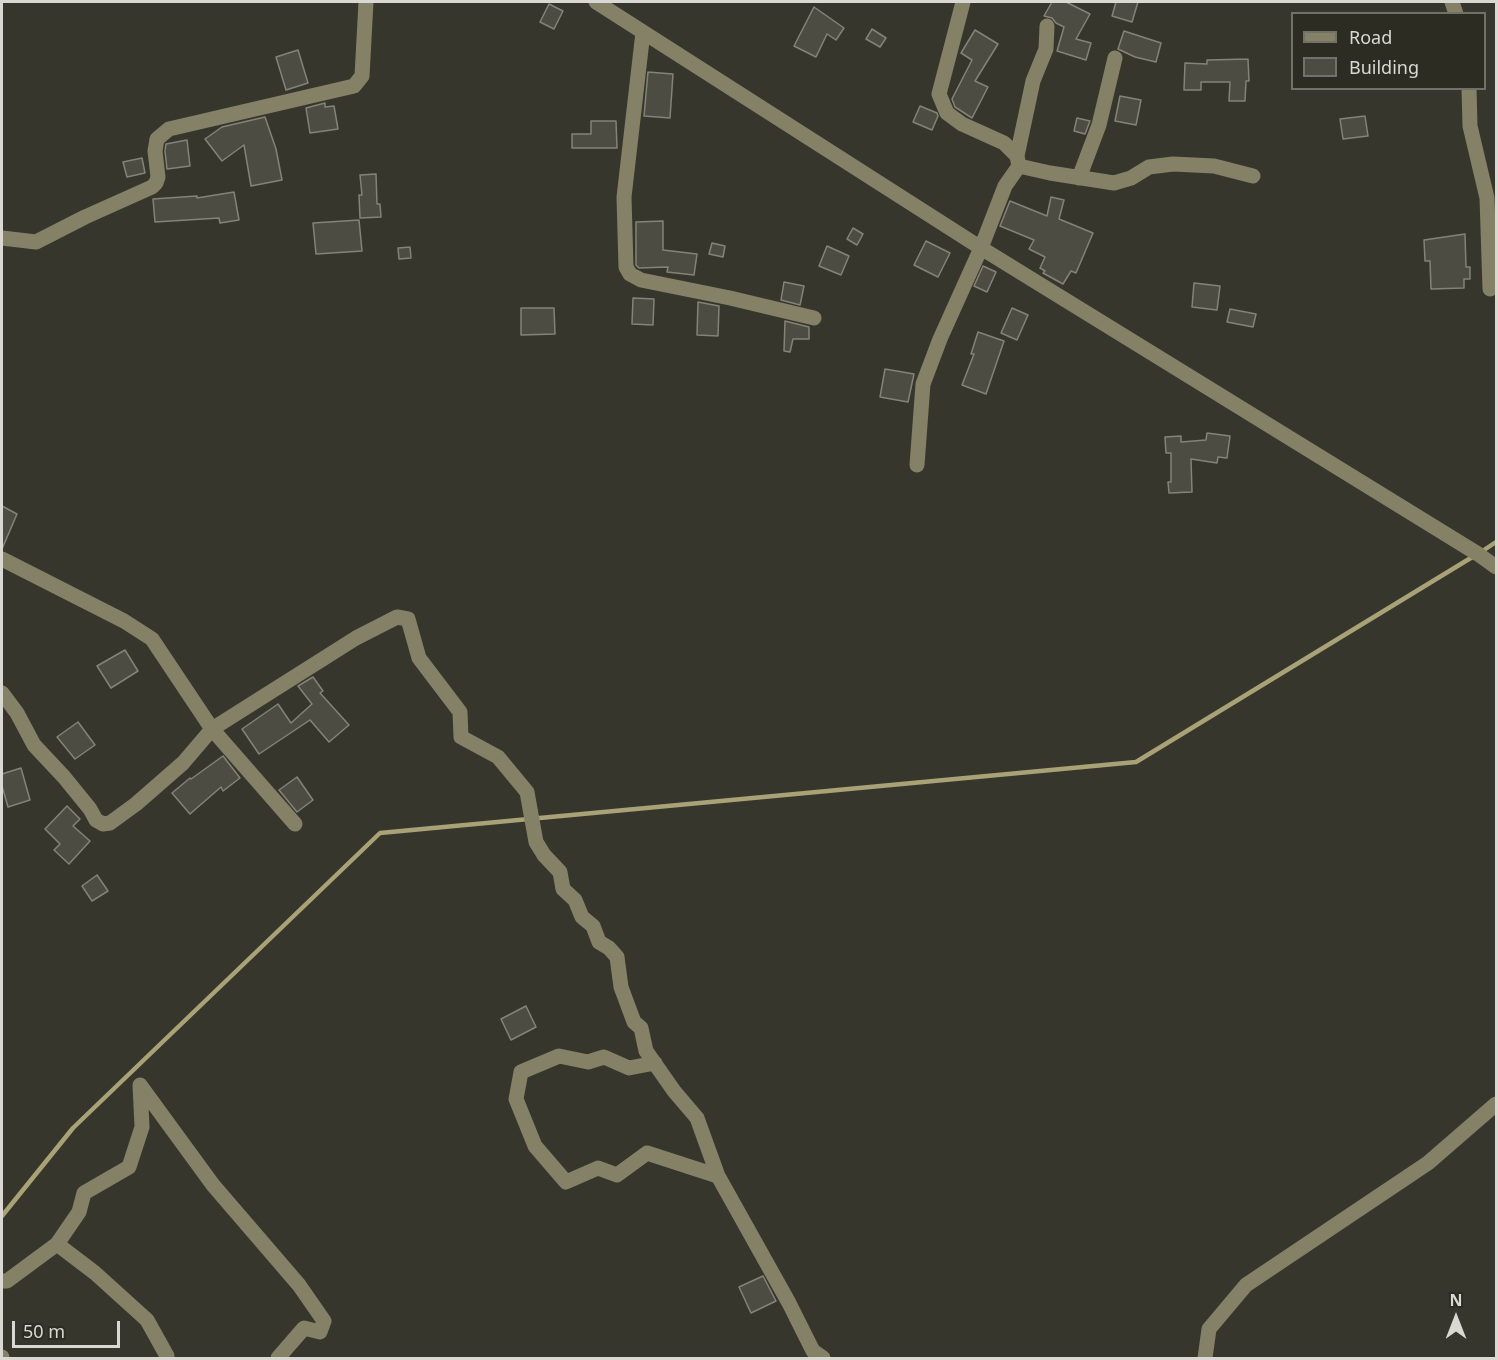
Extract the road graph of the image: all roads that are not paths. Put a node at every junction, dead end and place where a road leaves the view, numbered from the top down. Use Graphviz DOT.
graph roads {
  1 [pos="366,2"];
  2 [pos="596,2"];
  3 [pos="963,2"];
  4 [pos="1047,26"];
  5 [pos="643,32"];
  6 [pos="1115,58"];
  7 [pos="1469,90"];
  8 [pos="1018,161"];
  9 [pos="1253,176"];
  10 [pos="1079,178"];
  11 [pos="2,238"];
  12 [pos="981,248"];
  13 [pos="1490,289"];
  14 [pos="814,318"];
  15 [pos="917,465"];
  16 [pos="2,559"];
  17 [pos="1497,567"];
  18 [pos="2,693"];
  19 [pos="212,729"];
  20 [pos="295,824"];
  21 [pos="655,1063"];
  22 [pos="1497,1104"];
  23 [pos="718,1176"];
  24 [pos="57,1244"];
  25 [pos="2,1281"];
  26 [pos="166,1359"];
  27 [pos="278,1359"];
  28 [pos="823,1359"];
  29 [pos="1205,1359"];
  1 -- 11 [label="street"];
  2 -- 5 [label="street"];
  3 -- 8 [label="street"];
  4 -- 8 [label="street"];
  5 -- 12 [label="street"];
  5 -- 14 [label="street"];
  6 -- 10 [label="street"];
  7 -- 13 [label="street"];
  8 -- 10 [label="street"];
  8 -- 12 [label="street"];
  9 -- 10 [label="street"];
  12 -- 15 [label="street"];
  12 -- 17 [label="street"];
  16 -- 19 [label="street"];
  18 -- 19 [label="street"];
  19 -- 20 [label="street"];
  19 -- 21 [label="street"];
  21 -- 23 [label="street"];
  21 -- 23 [label="street"];
  22 -- 29 [label="street"];
  23 -- 28 [label="street"];
  24 -- 25 [label="street"];
  24 -- 26 [label="street"];
  24 -- 27 [label="street"];
}
